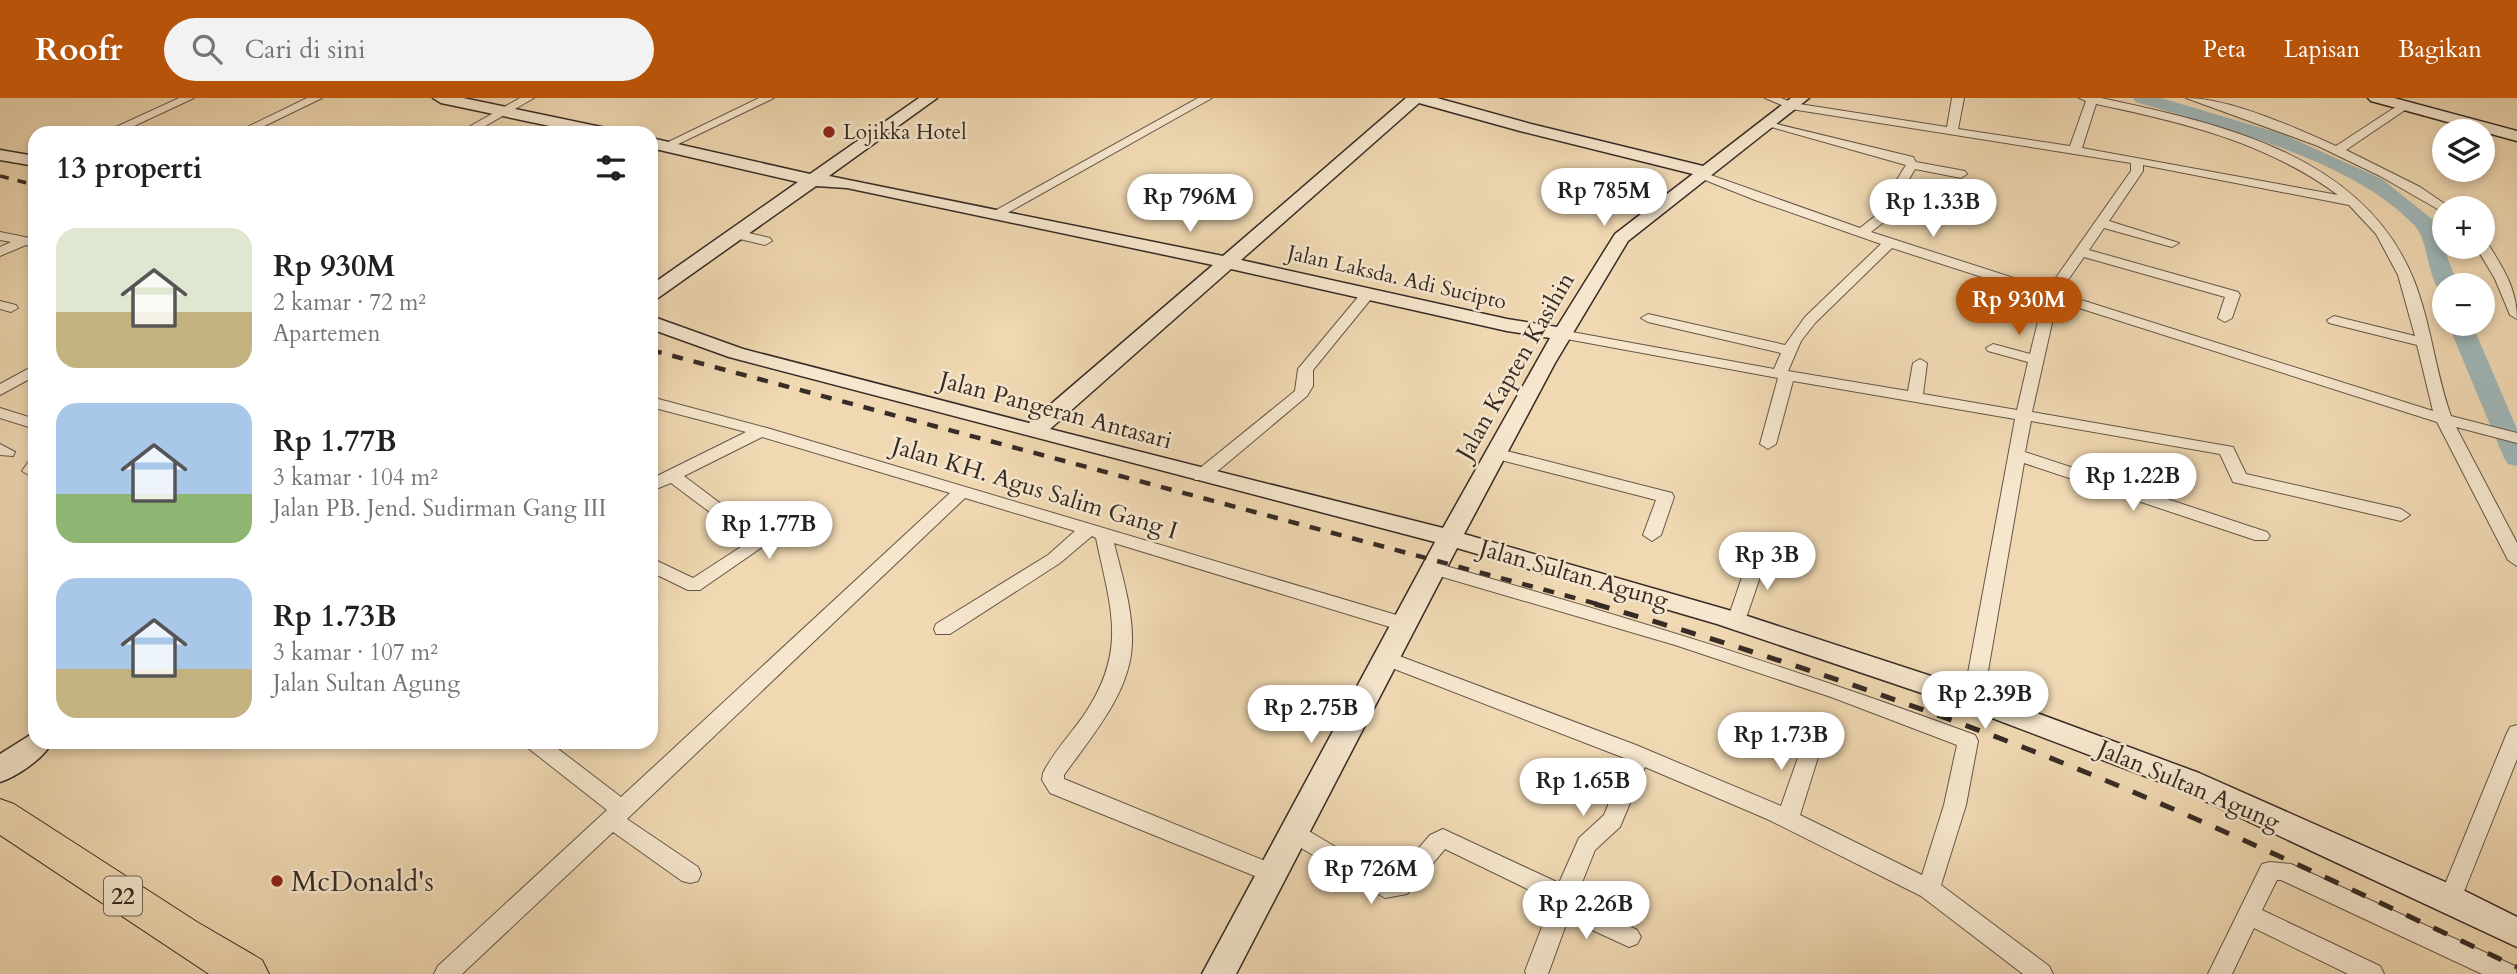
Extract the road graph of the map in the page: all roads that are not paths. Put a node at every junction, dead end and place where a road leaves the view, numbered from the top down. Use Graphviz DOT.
graph roads {
  1 [pos="188,98"];
  2 [pos="316,98"];
  3 [pos="441,98"];
  4 [pos="528,98"];
  5 [pos="768,98"];
  6 [pos="929,98"];
  7 [pos="1206,98"];
  8 [pos="1417,98"];
  9 [pos="1771,98"];
  10 [pos="1958,98"];
  11 [pos="2192,98"];
  12 [pos="2376,98"];
  13 [pos="2089,99"];
  14 [pos="1796,102"];
  15 [pos="2404,106"];
  16 [pos="502,113"];
  17 [pos="1768,123"];
  18 [pos="125,126"];
  19 [pos="257,126"];
  20 [pos="477,126"];
  21 [pos="570,126"];
  22 [pos="1952,131"];
  23 [pos="2517,136"];
  24 [pos="658,145"];
  25 [pos="2074,150"];
  26 [pos="2338,150"];
  27 [pos="0,155"];
  28 [pos="28,160"];
  29 [pos="2137,160"];
  30 [pos="1912,164"];
  31 [pos="1703,174"];
  32 [pos="1961,174"];
  33 [pos="812,180"];
  34 [pos="2432,200"];
  35 [pos="2351,201"];
  36 [pos="995,215"];
  37 [pos="2102,223"];
  38 [pos="1862,233"];
  39 [pos="736,234"];
  40 [pos="0,236"];
  41 [pos="765,241"];
  42 [pos="28,242"];
  43 [pos="28,243"];
  44 [pos="1889,243"];
  45 [pos="2172,243"];
  46 [pos="0,252"];
  47 [pos="2083,252"];
  48 [pos="2490,259"];
  49 [pos="1227,262"];
  50 [pos="658,289"];
  51 [pos="1368,294"];
  52 [pos="2051,295"];
  53 [pos="2517,315"];
  54 [pos="1648,318"];
  55 [pos="2225,318"];
  56 [pos="2334,320"];
  57 [pos="658,325"];
  58 [pos="1561,334"];
  59 [pos="2422,342"];
  60 [pos="1993,348"];
  61 [pos="1789,350"];
  62 [pos="2036,360"];
  63 [pos="1920,363"];
  64 [pos="28,374"];
  65 [pos="1783,375"];
  66 [pos="0,390"];
  67 [pos="1914,396"];
  68 [pos="658,404"];
  69 [pos="0,413"];
  70 [pos="2024,414"];
  71 [pos="2444,419"];
  72 [pos="28,420"];
  73 [pos="761,430"];
  74 [pos="1035,430"];
  75 [pos="2517,438"];
  76 [pos="1768,444"];
  77 [pos="1495,453"];
  78 [pos="2017,455"];
  79 [pos="671,475"];
  80 [pos="1201,476"];
  81 [pos="658,482"];
  82 [pos="963,491"];
  83 [pos="2401,515"];
  84 [pos="1096,533"];
  85 [pos="1653,535"];
  86 [pos="2261,536"];
  87 [pos="1450,538"];
  88 [pos="1760,551"];
  89 [pos="2517,560"];
  90 [pos="658,568"];
  91 [pos="1435,569"];
  92 [pos="1736,621"];
  93 [pos="1404,624"];
  94 [pos="943,629"];
  95 [pos="1386,658"];
  96 [pos="1973,700"];
  97 [pos="2517,733"];
  98 [pos="1814,738"];
  99 [pos="28,749"];
  100 [pos="544,749"];
  101 [pos="1639,755"];
  102 [pos="0,770"];
  103 [pos="0,815"];
  104 [pos="617,815"];
  105 [pos="1788,819"];
  106 [pos="1294,833"];
  107 [pos="690,874"];
  108 [pos="1272,874"];
  109 [pos="1929,888"];
  110 [pos="1562,900"];
  111 [pos="2450,900"];
  112 [pos="2249,915"];
  113 [pos="2517,933"];
  114 [pos="1629,937"];
  115 [pos="1537,971"];
  116 [pos="247,974"];
  117 [pos="446,974"];
  118 [pos="1219,974"];
  119 [pos="2041,974"];
  120 [pos="2220,974"];
  121 [pos="2372,974"];
  122 [pos="2507,974"];
  1 -- 18 [label="street"];
  2 -- 19 [label="street"];
  3 -- 16 [label="street"];
  4 -- 16 [label="street"];
  5 -- 24 [label="street"];
  6 -- 33 [label="street"];
  7 -- 36 [label="street"];
  8 -- 31 [label="street"];
  8 -- 49 [label="street"];
  9 -- 14 [label="street"];
  10 -- 22 [label="street"];
  11 -- 26 [label="street"];
  12 -- 15 [label="street"];
  13 -- 25 [label="street"];
  13 -- 35 [label="street"];
  14 -- 17 [label="street, Jalan Kapten Kasihin"];
  14 -- 22 [label="street"];
  15 -- 23 [label="street"];
  15 -- 26 [label="street"];
  16 -- 20 [label="street"];
  16 -- 21 [label="street"];
  17 -- 30 [label="street"];
  17 -- 31 [label="street, Jalan Kapten Kasihin"];
  22 -- 25 [label="street"];
  24 -- 33 [label="street, Jalan Laksda. Adi Sucipto"];
  25 -- 29 [label="street"];
  26 -- 34 [label="street"];
  27 -- 28 [label="street"];
  29 -- 35 [label="street"];
  29 -- 37 [label="street"];
  30 -- 32 [label="street"];
  30 -- 38 [label="street"];
  31 -- 38 [label="street"];
  31 -- 58 [label="street, Jalan Kapten Kasihin"];
  33 -- 36 [label="street, Jalan Laksda. Adi Sucipto"];
  33 -- 39 [label="street"];
  35 -- 59 [label="street"];
  36 -- 49 [label="street, Jalan Laksda. Adi Sucipto"];
  37 -- 45 [label="street"];
  37 -- 47 [label="street"];
  38 -- 44 [label="street"];
  39 -- 41 [label="street"];
  39 -- 50 [label="street"];
  40 -- 42 [label="street"];
  43 -- 46 [label="street"];
  44 -- 52 [label="street"];
  44 -- 61 [label="street"];
  47 -- 52 [label="street"];
  47 -- 55 [label="street"];
  48 -- 53 [label="street"];
  49 -- 51 [label="street, Jalan Laksda. Adi Sucipto"];
  49 -- 74 [label="street"];
  51 -- 58 [label="street, Jalan Laksda. Adi Sucipto"];
  51 -- 80 [label="street"];
  52 -- 62 [label="street"];
  52 -- 71 [label="street"];
  54 -- 61 [label="street"];
  56 -- 59 [label="street"];
  57 -- 74 [label="street, Jalan Pangeran Antasari"];
  58 -- 65 [label="street"];
  58 -- 77 [label="street, Jalan Kapten Kasihin"];
  59 -- 71 [label="street"];
  60 -- 62 [label="street"];
  61 -- 65 [label="street"];
  62 -- 70 [label="street"];
  63 -- 67 [label="street"];
  64 -- 66 [label="street"];
  65 -- 67 [label="street"];
  65 -- 76 [label="street"];
  67 -- 70 [label="street"];
  68 -- 73 [label="street, Jalan KH. Agus Salim Gang I"];
  69 -- 72 [label="street"];
  70 -- 78 [label="street"];
  70 -- 83 [label="street"];
  71 -- 75 [label="street"];
  71 -- 89 [label="street"];
  73 -- 79 [label="street"];
  73 -- 82 [label="street, Jalan KH. Agus Salim Gang I"];
  74 -- 80 [label="street, Jalan Pangeran Antasari"];
  77 -- 85 [label="street"];
  77 -- 87 [label="street, Jalan Kapten Kasihin"];
  78 -- 86 [label="street"];
  78 -- 96 [label="street"];
  79 -- 81 [label="street"];
  79 -- 90 [label="street"];
  80 -- 87 [label="street, Jalan Pangeran Antasari"];
  82 -- 84 [label="street, Jalan KH. Agus Salim Gang I"];
  82 -- 104 [label="street"];
  84 -- 93 [label="street, Jalan KH. Agus Salim Gang I"];
  84 -- 94 [label="street"];
  84 -- 108 [label="street"];
  87 -- 91 [label="street, Jalan Kapten Kasihin"];
  87 -- 92 [label="street, Jalan Sultan Agung"];
  88 -- 92 [label="street"];
  91 -- 93 [label="street, Jalan Kapten Kasihin"];
  91 -- 109 [label="street"];
  92 -- 96 [label="street, Jalan Sultan Agung"];
  93 -- 95 [label="street, Jalan Kapten Kasihin"];
  95 -- 101 [label="street"];
  95 -- 106 [label="street, Jalan Kapten Kasihin"];
  96 -- 111 [label="street, Jalan Sultan Agung"];
  97 -- 111 [label="street"];
  98 -- 105 [label="street"];
  99 -- 102 [label="street"];
  100 -- 104 [label="street"];
  101 -- 105 [label="street"];
  101 -- 110 [label="street"];
  103 -- 116 [label="highway, 22"];
  104 -- 107 [label="street"];
  104 -- 117 [label="street"];
  105 -- 109 [label="street"];
  106 -- 108 [label="street, Jalan Kapten Kasihin"];
  106 -- 110 [label="street"];
  108 -- 118 [label="street, Jalan Kapten Kasihin"];
  109 -- 119 [label="street"];
  110 -- 114 [label="street"];
  110 -- 115 [label="street"];
  111 -- 113 [label="street, Jalan Sultan Agung"];
  112 -- 120 [label="street"];
  112 -- 121 [label="street"];
  112 -- 122 [label="street"];
}
